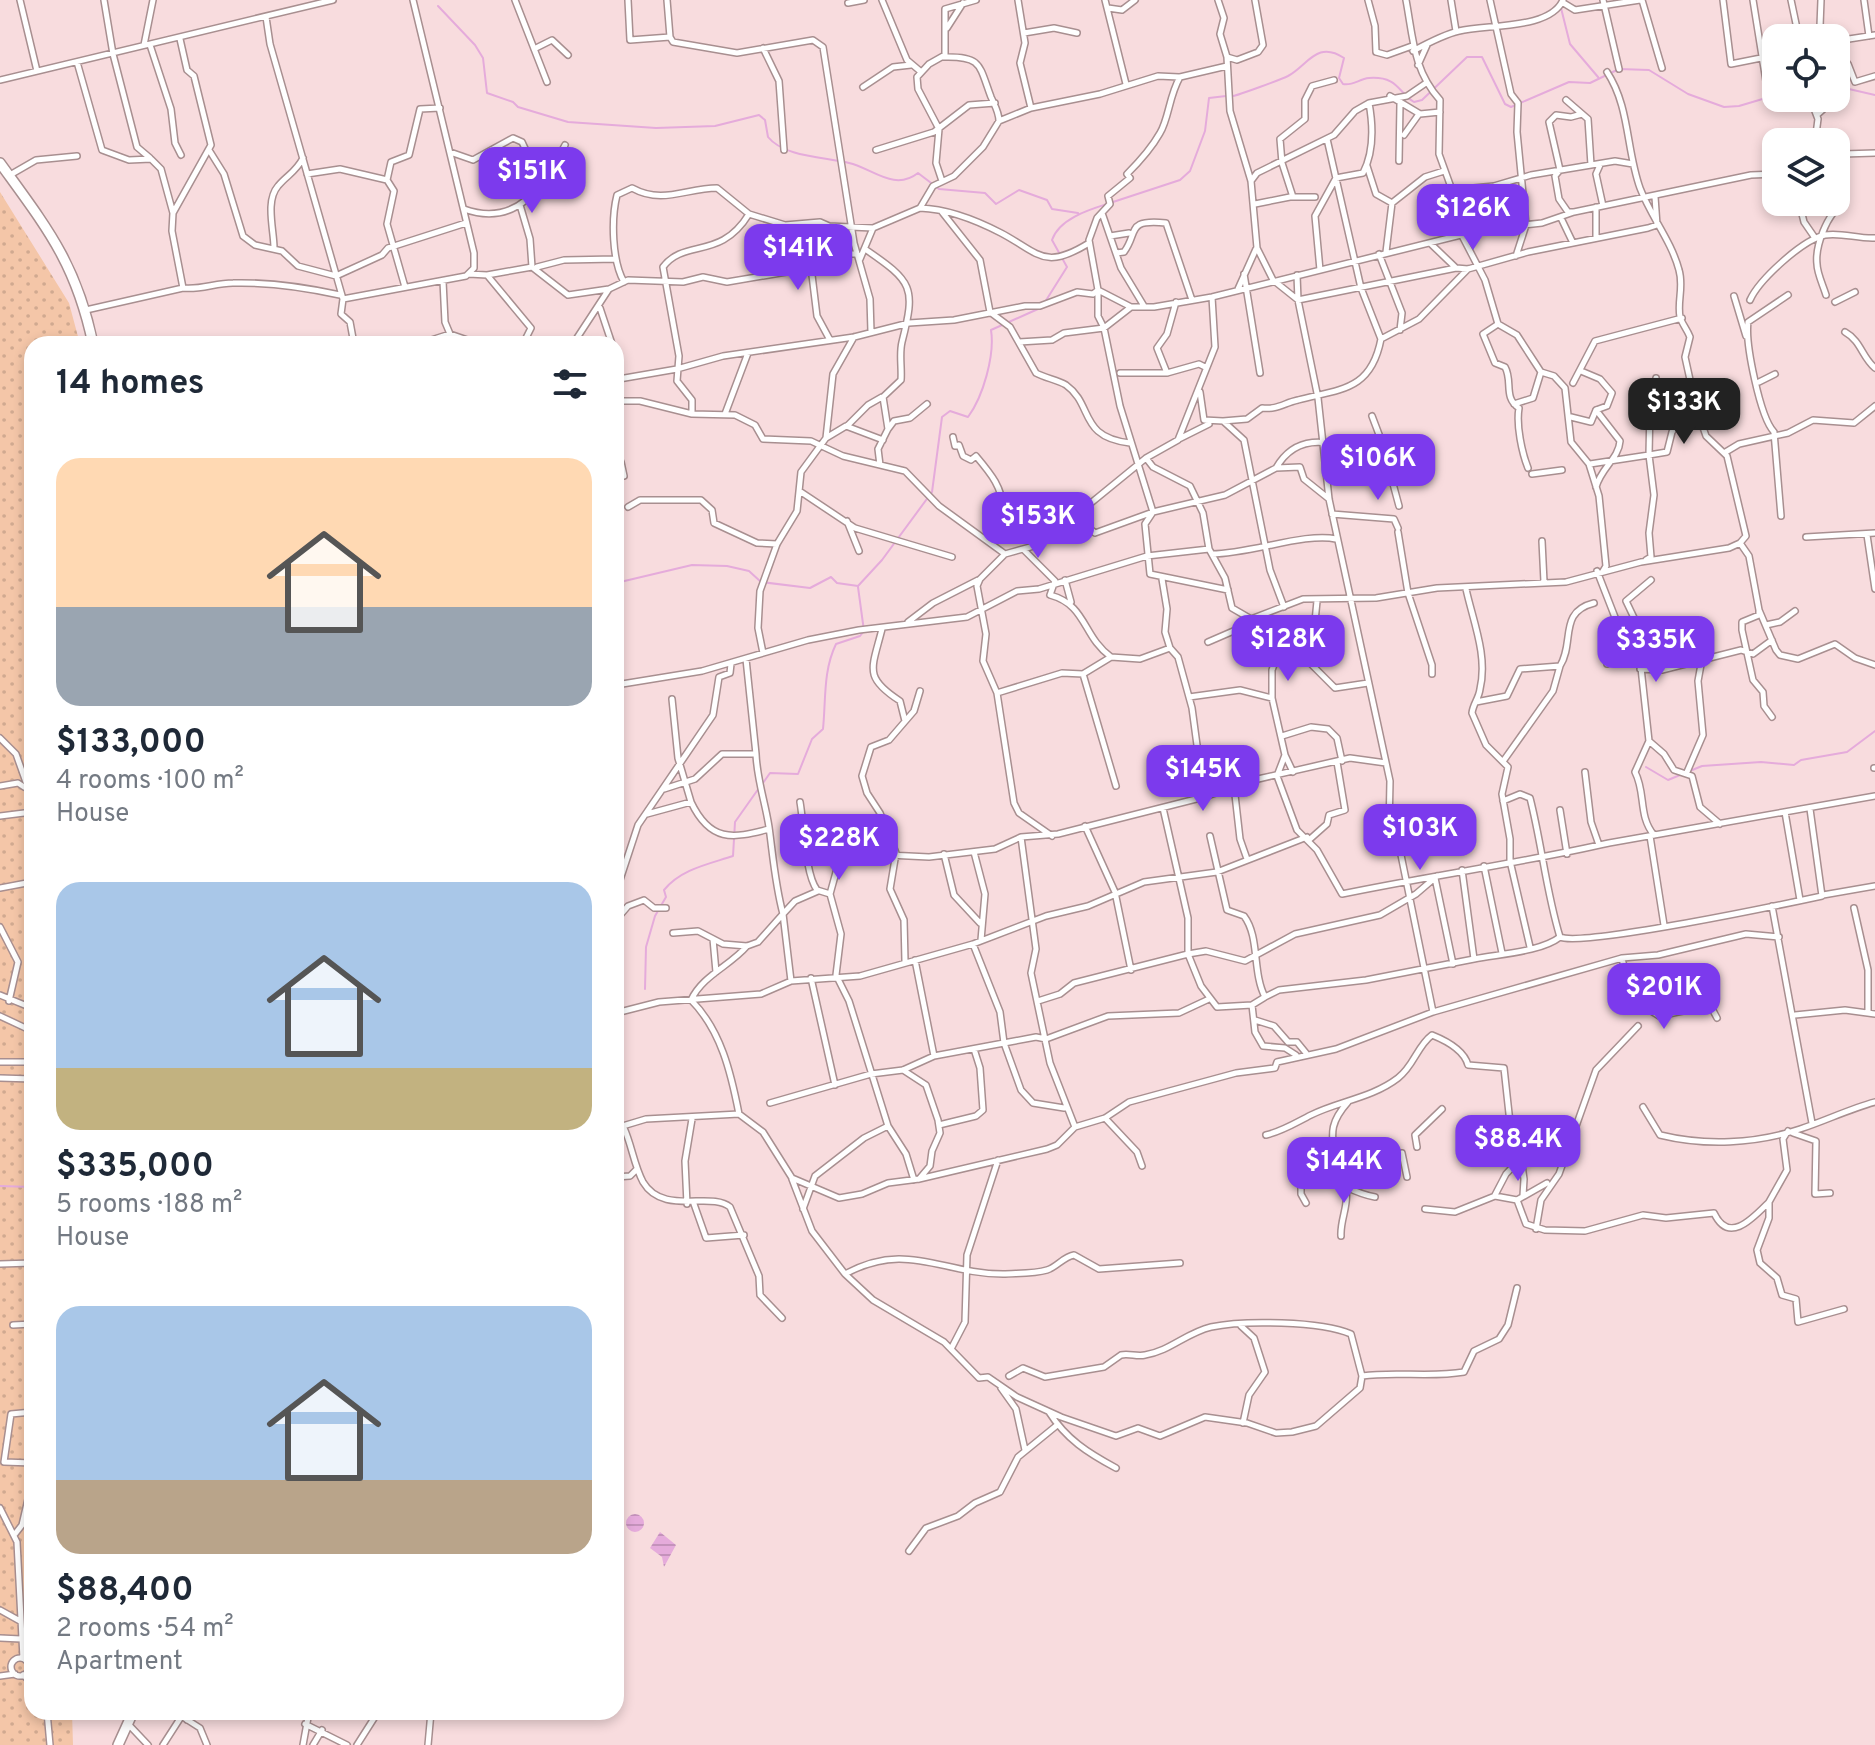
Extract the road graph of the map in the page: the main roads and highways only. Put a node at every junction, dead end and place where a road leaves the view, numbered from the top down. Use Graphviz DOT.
graph roads {
  1 [pos="0,163"];
  2 [pos="91,336"];
  3 [pos="131,1720"];
  4 [pos="118,1745"];
  1 -- 2 [label="main road"];
  3 -- 4 [label="main road"];
}
